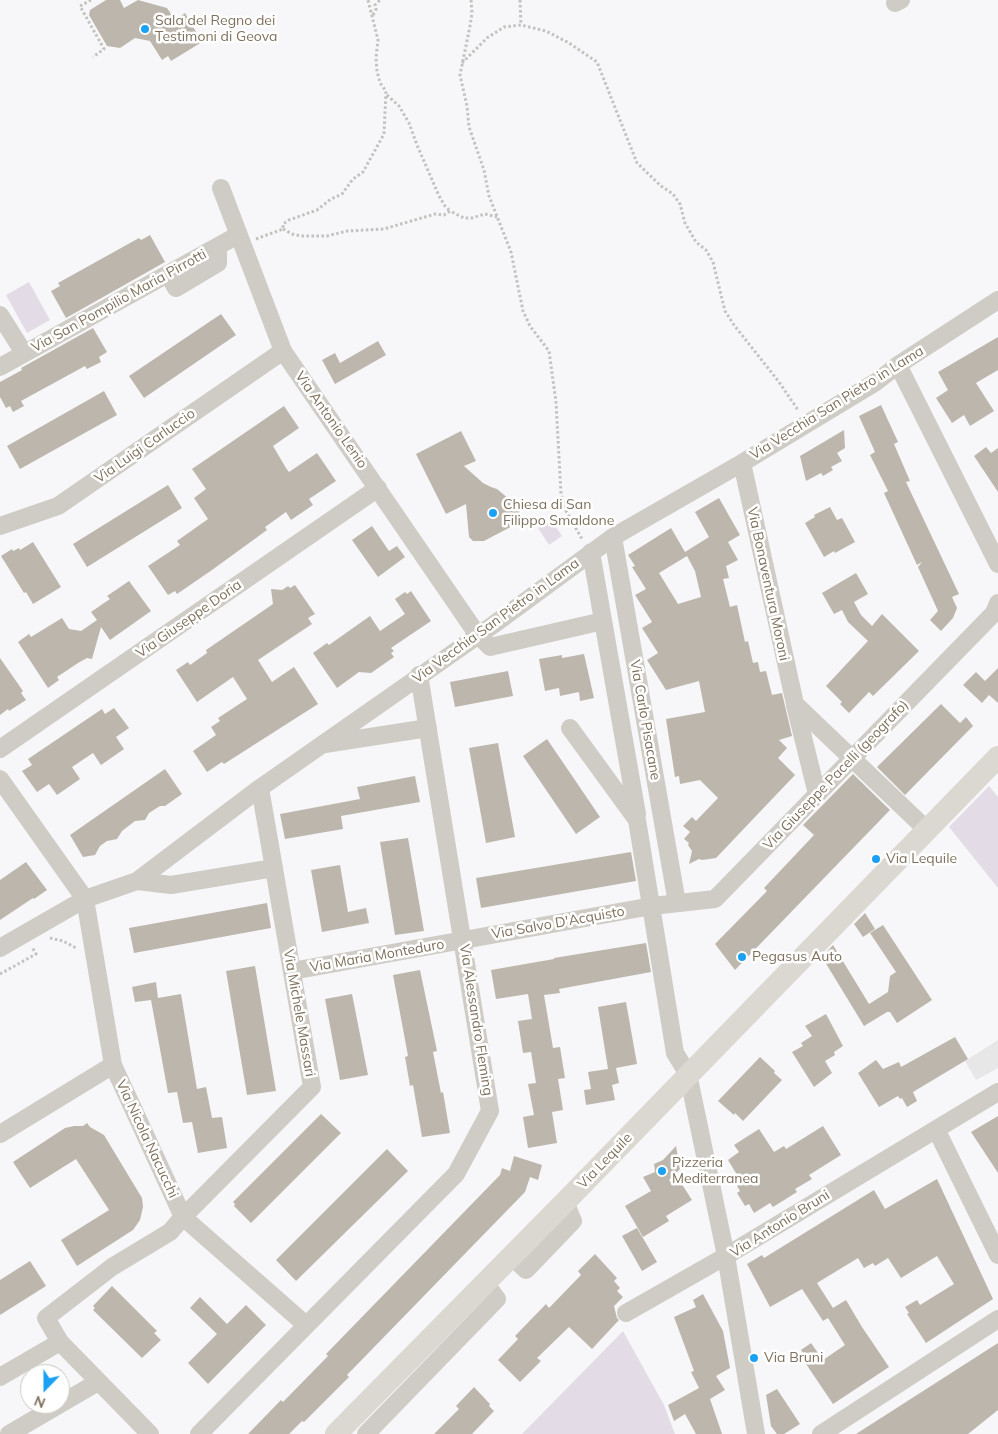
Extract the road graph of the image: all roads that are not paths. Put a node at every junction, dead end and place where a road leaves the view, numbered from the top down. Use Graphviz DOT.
graph roads {
  1 [pos="221,188"];
  2 [pos="240,240"];
  3 [pos="998,300"];
  4 [pos="0,315"];
  5 [pos="283,351"];
  6 [pos="24,353"];
  7 [pos="898,364"];
  8 [pos="0,367"];
  9 [pos="742,463"];
  10 [pos="378,488"];
  11 [pos="0,526"];
  12 [pos="613,537"];
  13 [pos="591,552"];
  14 [pos="998,564"];
  15 [pos="998,603"];
  16 [pos="603,622"];
  17 [pos="477,634"];
  18 [pos="420,675"];
  19 [pos="795,704"];
  20 [pos="428,728"];
  21 [pos="570,728"];
  22 [pos="321,745"];
  23 [pos="0,749"];
  24 [pos="852,758"];
  25 [pos="995,766"];
  26 [pos="0,779"];
  27 [pos="260,788"];
  28 [pos="817,794"];
  29 [pos="638,820"];
  30 [pos="927,830"];
  31 [pos="274,868"];
  32 [pos="137,881"];
  33 [pos="85,899"];
  34 [pos="678,903"];
  35 [pos="652,906"];
  36 [pos="462,940"];
  37 [pos="0,948"];
  38 [pos="292,971"];
  39 [pos="113,1065"];
  40 [pos="688,1074"];
  41 [pos="998,1092"];
  42 [pos="936,1129"];
  43 [pos="0,1134"];
  44 [pos="183,1217"];
  45 [pos="998,1255"];
  46 [pos="726,1256"];
  47 [pos="485,1283"];
  48 [pos="626,1313"];
  49 [pos="998,1319"];
  50 [pos="306,1325"];
  51 [pos="60,1342"];
  52 [pos="0,1377"];
  53 [pos="98,1382"];
  54 [pos="9,1434"];
  55 [pos="150,1434"];
  56 [pos="198,1434"];
  57 [pos="336,1434"];
  58 [pos="366,1434"];
  59 [pos="756,1434"];
  60 [pos="821,1434"];
  1 -- 2 [label="street, Via Antonio Lenio"];
  2 -- 5 [label="street, Via Antonio Lenio"];
  2 -- 6 [label="street, Via San Pompilio Maria Pirrotti"];
  3 -- 7 [label="street, Via Vecchia San Pietro in Lama"];
  4 -- 6 [label="street"];
  5 -- 10 [label="street, Via Antonio Lenio"];
  5 -- 11 [label="street, Via Luigi Carluccio"];
  6 -- 8 [label="street, Via San Pompilio Maria Pirrotti"];
  7 -- 9 [label="street, Via Vecchia San Pietro in Lama"];
  7 -- 14 [label="street"];
  9 -- 12 [label="street, Via Vecchia San Pietro in Lama"];
  9 -- 19 [label="street, Via Bonaventura Moroni"];
  10 -- 17 [label="street, Via Antonio Lenio"];
  10 -- 23 [label="street, Via Giuseppe Doria"];
  12 -- 13 [label="street, Via Vecchia San Pietro in Lama"];
  12 -- 34 [label="street, Via Carlo Pisacane"];
  13 -- 16 [label="street, Via Carlo Pisacane"];
  13 -- 17 [label="street, Via Vecchia San Pietro in Lama"];
  15 -- 24 [label="street, Via Giuseppe Pacelli (geografo)"];
  16 -- 17 [label="street"];
  16 -- 29 [label="street, Via Carlo Pisacane"];
  17 -- 18 [label="street, Via Vecchia San Pietro in Lama"];
  18 -- 20 [label="street, Via Alessandro Fleming"];
  18 -- 22 [label="street, Via Vecchia San Pietro in Lama"];
  19 -- 24 [label="street"];
  19 -- 28 [label="street, Via Bonaventura Moroni"];
  20 -- 22 [label="street"];
  20 -- 36 [label="street, Via Alessandro Fleming"];
  21 -- 29 [label="street, Via Carlo Pisacane"];
  22 -- 27 [label="street, Via Vecchia San Pietro in Lama"];
  24 -- 28 [label="street, Via Giuseppe Pacelli (geografo)"];
  24 -- 30 [label="street"];
  25 -- 30 [label="main road, Via Lequile"];
  26 -- 33 [label="street"];
  27 -- 31 [label="street, Via Michele Massari"];
  27 -- 32 [label="street, Via Vecchia San Pietro in Lama"];
  28 -- 34 [label="street, Via Giuseppe Pacelli (geografo)"];
  29 -- 35 [label="street, Via Carlo Pisacane"];
  30 -- 40 [label="main road, Via Lequile"];
  31 -- 32 [label="street"];
  31 -- 38 [label="street, Via Michele Massari"];
  32 -- 33 [label="street, Via Vecchia San Pietro in Lama"];
  33 -- 37 [label="street, Via Vecchia San Pietro in Lama"];
  33 -- 39 [label="street, Via Nicola Nacucchi"];
  34 -- 35 [label="street, Via Giuseppe Pacelli (geografo)"];
  35 -- 36 [label="street, Via Salvo D'Acquisto"];
  35 -- 40 [label="street, Via Carlo Pisacane"];
  36 -- 38 [label="street, Via Maria Monteduro"];
  36 -- 50 [label="street, Via Alessandro Fleming"];
  38 -- 44 [label="street, Via Michele Massari"];
  39 -- 43 [label="street"];
  39 -- 44 [label="street, Via Nicola Nacucchi"];
  40 -- 46 [label="street, Via Carlo Pisacane"];
  40 -- 47 [label="main road, Via Lequile"];
  41 -- 42 [label="street, Via Antonio Bruni"];
  42 -- 45 [label="street"];
  42 -- 46 [label="street, Via Antonio Bruni"];
  44 -- 50 [label="street, Via Nicola Nacucchi"];
  44 -- 51 [label="street"];
  46 -- 48 [label="street"];
  46 -- 59 [label="street, Via Antonio Bruni"];
  47 -- 57 [label="main road, Via Lequile"];
  47 -- 58 [label="street"];
  49 -- 60 [label="street"];
  50 -- 56 [label="street, Via Alessandro Fleming"];
  51 -- 52 [label="street"];
  51 -- 53 [label="street"];
  53 -- 54 [label="street"];
  53 -- 55 [label="street"];
}
